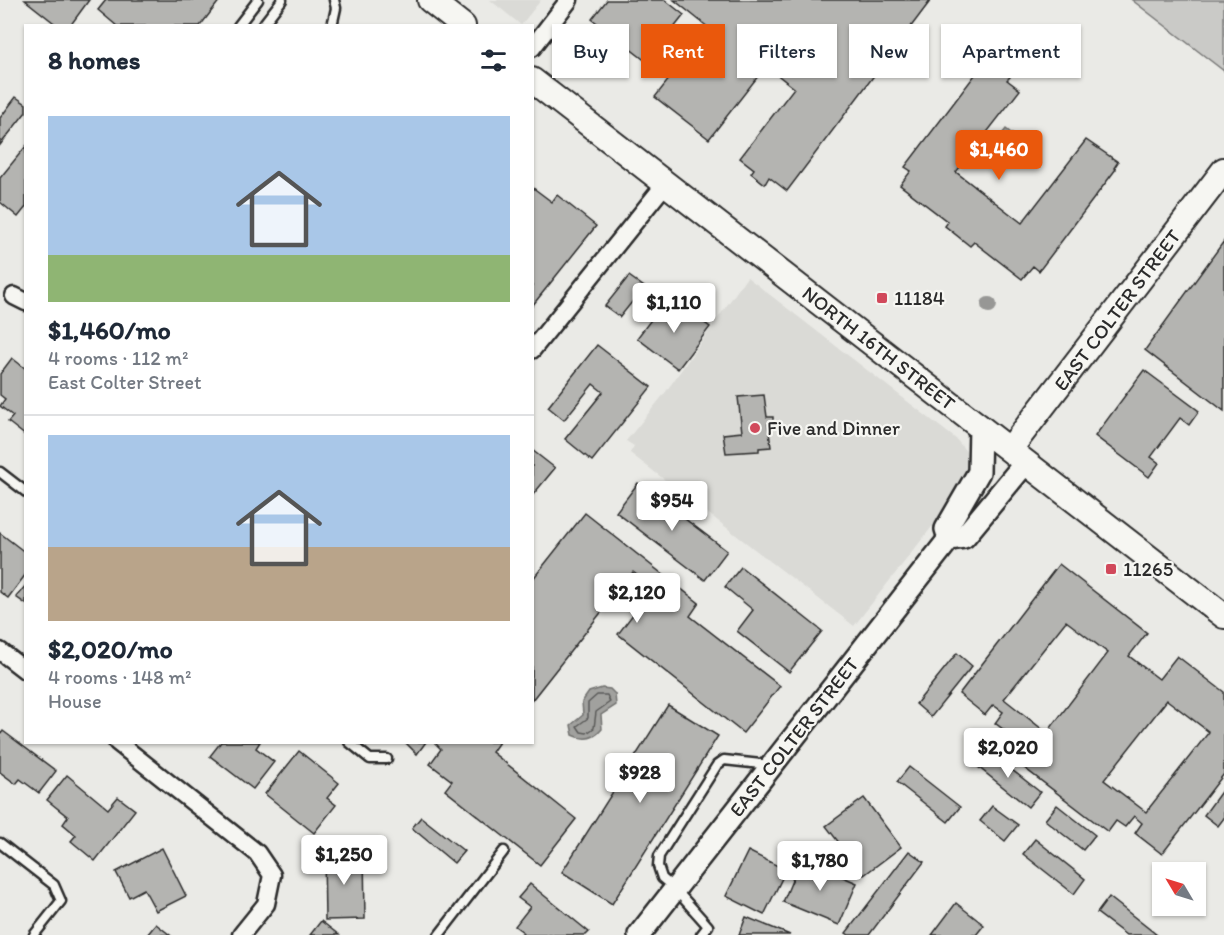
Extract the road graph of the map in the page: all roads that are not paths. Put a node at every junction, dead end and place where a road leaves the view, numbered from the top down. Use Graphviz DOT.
graph roads {
  1 [pos="258,0"];
  2 [pos="282,0"];
  3 [pos="334,0"];
  4 [pos="430,0"];
  5 [pos="569,0"];
  6 [pos="240,24"];
  7 [pos="264,24"];
  8 [pos="332,24"];
  9 [pos="460,24"];
  10 [pos="534,45"];
  11 [pos="534,82"];
  12 [pos="1224,170"];
  13 [pos="666,183"];
  14 [pos="534,348"];
  15 [pos="980,426"];
  16 [pos="1018,456"];
  17 [pos="0,472"];
  18 [pos="24,490"];
  19 [pos="949,539"];
  20 [pos="1224,616"];
  21 [pos="0,651"];
  22 [pos="24,669"];
  23 [pos="120,744"];
  24 [pos="351,744"];
  25 [pos="387,759"];
  26 [pos="772,765"];
  27 [pos="0,843"];
  28 [pos="504,851"];
  29 [pos="675,889"];
  30 [pos="34,935"];
  31 [pos="242,935"];
  32 [pos="439,935"];
  33 [pos="639,935"];
  34 [pos="701,935"];
  1 -- 6 [label="lane"];
  2 -- 7 [label="lane"];
  3 -- 8 [label="lane"];
  4 -- 9 [label="main road"];
  5 -- 10 [label="street"];
  11 -- 13 [label="main road, NORTH 16TH STREET"];
  12 -- 16 [label="main road, EAST COLTER STREET"];
  13 -- 14 [label="street"];
  13 -- 15 [label="main road, NORTH 16TH STREET"];
  15 -- 16 [label="main road, NORTH 16TH STREET"];
  15 -- 19 [label="street, EAST COLTER STREET"];
  16 -- 19 [label="street, EAST COLTER STREET"];
  16 -- 20 [label="main road, NORTH 16TH STREET"];
  17 -- 18 [label="lane"];
  19 -- 26 [label="street, EAST COLTER STREET"];
  21 -- 22 [label="street"];
  23 -- 31 [label="street"];
  24 -- 25 [label="lane"];
  26 -- 29 [label="street, EAST COLTER STREET"];
  26 -- 29 [label="lane"];
  27 -- 30 [label="lane"];
  28 -- 32 [label="lane"];
  29 -- 33 [label="street, EAST COLTER STREET"];
  29 -- 34 [label="lane"];
}
